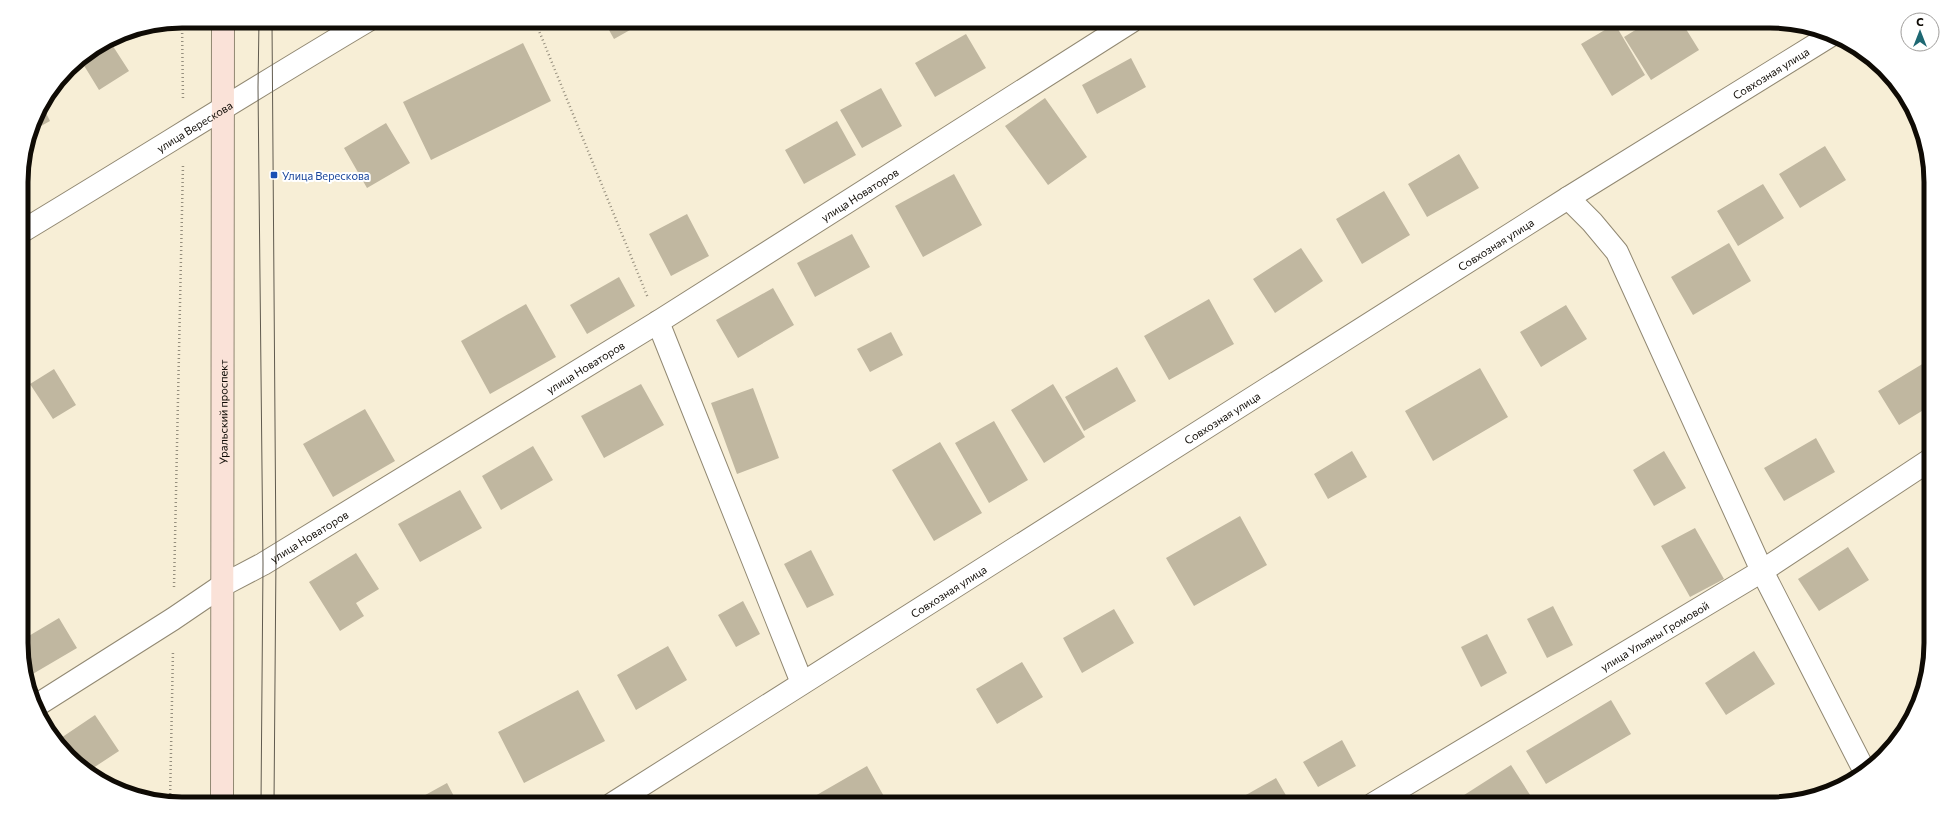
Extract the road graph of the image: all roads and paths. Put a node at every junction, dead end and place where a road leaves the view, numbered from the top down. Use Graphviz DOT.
graph roads {
  1 [pos="182,28"];
  2 [pos="223,28"];
  3 [pos="355,28"];
  4 [pos="538,28"];
  5 [pos="1121,28"];
  6 [pos="1826,39"];
  7 [pos="222,110"];
  8 [pos="183,134"];
  9 [pos="1568,198"];
  10 [pos="28,228"];
  11 [pos="658,322"];
  12 [pos="1924,464"];
  13 [pos="1762,571"];
  14 [pos="223,585"];
  15 [pos="173,619"];
  16 [pos="802,683"];
  17 [pos="40,703"];
  18 [pos="1862,766"];
  19 [pos="170,797"];
  20 [pos="222,797"];
  21 [pos="623,797"];
  22 [pos="1385,797"];
  1 -- 8 [label="path"];
  2 -- 7 [label="main road, Уральский проспект"];
  3 -- 7 [label="street, улица Верескова"];
  4 -- 11 [label="path"];
  5 -- 11 [label="street, улица Новаторов"];
  6 -- 9 [label="street, Совхозная улица"];
  7 -- 8 [label="street, улица Верескова"];
  7 -- 14 [label="main road, Уральский проспект"];
  8 -- 10 [label="street, улица Верескова"];
  8 -- 15 [label="path"];
  9 -- 13 [label="street"];
  9 -- 16 [label="street, Совхозная улица"];
  11 -- 14 [label="street, улица Новаторов"];
  11 -- 16 [label="street"];
  12 -- 13 [label="street, улица Ульяны Громовой"];
  13 -- 18 [label="street"];
  13 -- 22 [label="street, улица Ульяны Громовой"];
  14 -- 15 [label="street, улица Новаторов"];
  14 -- 20 [label="main road, Уральский проспект"];
  15 -- 17 [label="street, улица Новаторов"];
  15 -- 19 [label="path"];
  16 -- 21 [label="street, Совхозная улица"];
}
